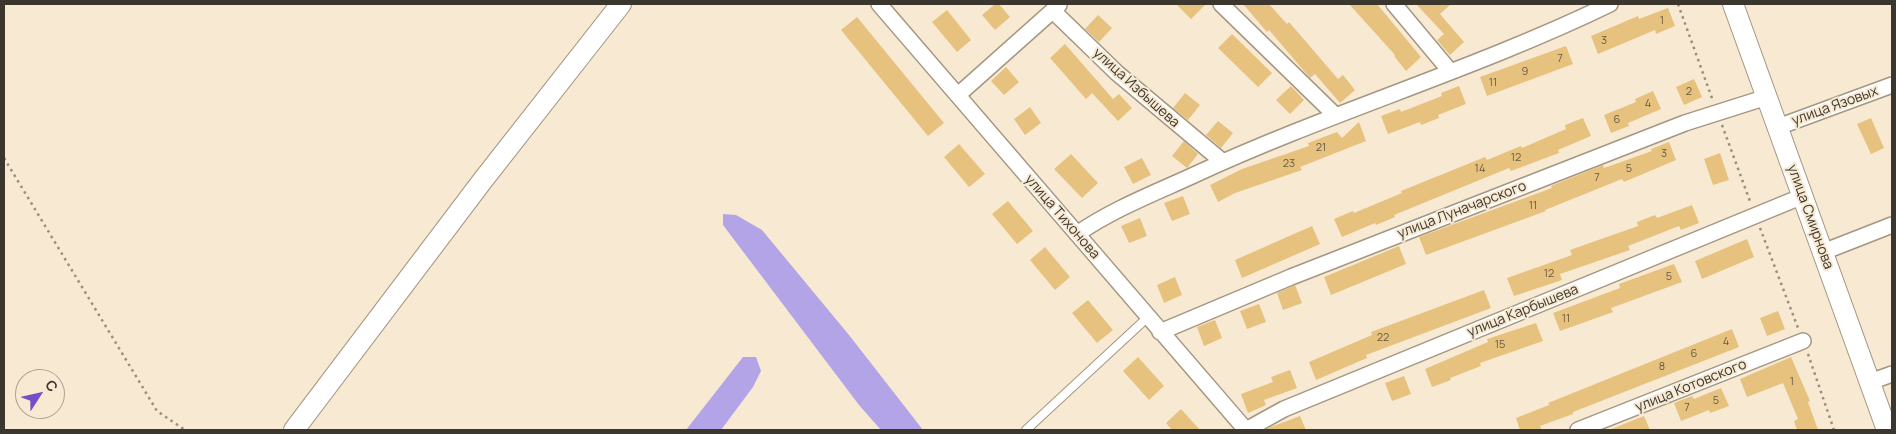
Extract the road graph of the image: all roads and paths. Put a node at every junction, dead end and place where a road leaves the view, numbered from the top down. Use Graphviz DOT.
graph roads {
  1 [pos="621,4"];
  2 [pos="879,4"];
  3 [pos="1221,4"];
  4 [pos="1394,4"];
  5 [pos="1610,4"];
  6 [pos="1733,4"];
  7 [pos="1056,7"];
  8 [pos="1450,71"];
  9 [pos="1892,85"];
  10 [pos="958,95"];
  11 [pos="1767,97"];
  12 [pos="1335,115"];
  13 [pos="1778,127"];
  14 [pos="4,158"];
  15 [pos="1223,162"];
  16 [pos="1803,196"];
  17 [pos="1892,225"];
  18 [pos="1077,234"];
  19 [pos="1822,252"];
  20 [pos="1148,318"];
  21 [pos="1160,332"];
  22 [pos="1803,341"];
  23 [pos="1892,374"];
  24 [pos="1870,382"];
  25 [pos="185,430"];
  26 [pos="294,430"];
  27 [pos="1026,430"];
  28 [pos="1246,430"];
  29 [pos="1578,430"];
  30 [pos="1887,430"];
  1 -- 26 [label="main road"];
  2 -- 10 [label="street, улица Тихонова"];
  3 -- 12 [label="street"];
  4 -- 8 [label="street"];
  5 -- 8 [label="street"];
  6 -- 11 [label="main road, улица Смирнова"];
  7 -- 10 [label="street"];
  7 -- 15 [label="street, улица Избышева"];
  8 -- 12 [label="street"];
  9 -- 13 [label="street, улица Язовых"];
  10 -- 18 [label="street, улица Тихонова"];
  11 -- 13 [label="main road, улица Смирнова"];
  11 -- 21 [label="street, улица Луначарского"];
  12 -- 15 [label="street"];
  13 -- 16 [label="main road, улица Смирнова"];
  14 -- 25 [label="path"];
  15 -- 18 [label="street"];
  16 -- 19 [label="main road, улица Смирнова"];
  16 -- 28 [label="street, улица Карбышева"];
  17 -- 19 [label="street"];
  18 -- 20 [label="street, улица Тихонова"];
  19 -- 24 [label="main road, улица Смирнова"];
  20 -- 21 [label="street, улица Тихонова"];
  20 -- 27 [label="lane"];
  21 -- 28 [label="street, улица Тихонова"];
  22 -- 29 [label="street, улица Котовского"];
  23 -- 24 [label="street"];
  24 -- 30 [label="main road, улица Смирнова"];
}
